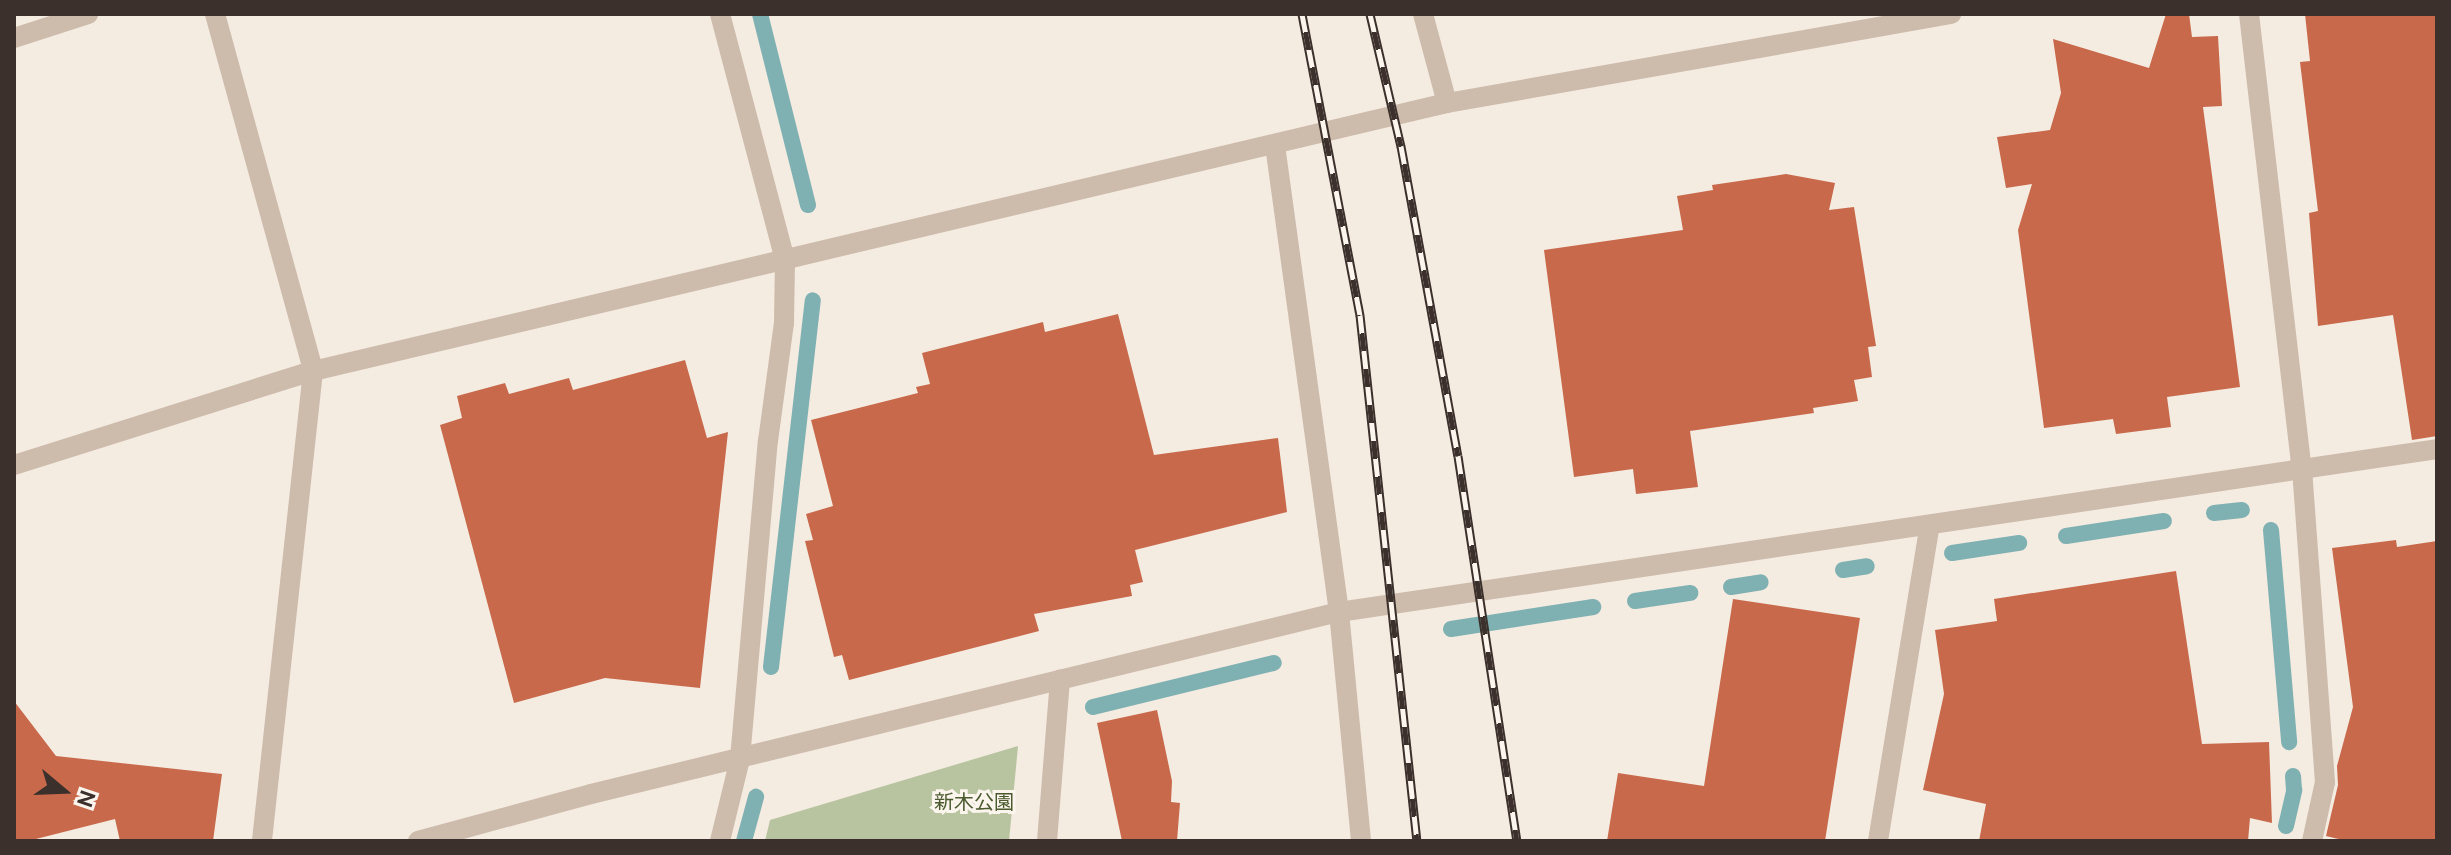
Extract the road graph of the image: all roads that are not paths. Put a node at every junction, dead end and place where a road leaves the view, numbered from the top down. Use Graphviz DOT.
graph roads {
  1 [pos="88,14"];
  2 [pos="215,14"];
  3 [pos="720,14"];
  4 [pos="1423,14"];
  5 [pos="1951,14"];
  6 [pos="2249,14"];
  7 [pos="14,38"];
  8 [pos="1447,103"];
  9 [pos="1275,145"];
  10 [pos="785,260"];
  11 [pos="313,371"];
  12 [pos="2437,449"];
  13 [pos="14,465"];
  14 [pos="2302,469"];
  15 [pos="1930,525"];
  16 [pos="1339,612"];
  17 [pos="1060,680"];
  18 [pos="740,759"];
  19 [pos="262,841"];
  20 [pos="418,841"];
  21 [pos="720,841"];
  22 [pos="1047,841"];
  23 [pos="1361,841"];
  24 [pos="1878,841"];
  25 [pos="2312,841"];
  1 -- 7 [label="street"];
  2 -- 11 [label="street"];
  3 -- 10 [label="street"];
  4 -- 8 [label="street"];
  5 -- 8 [label="street"];
  6 -- 14 [label="street"];
  8 -- 9 [label="street"];
  9 -- 10 [label="street"];
  9 -- 16 [label="street"];
  10 -- 11 [label="street"];
  10 -- 18 [label="street"];
  11 -- 13 [label="street"];
  11 -- 19 [label="street"];
  12 -- 14 [label="street"];
  14 -- 15 [label="street"];
  14 -- 25 [label="street"];
  15 -- 16 [label="street"];
  15 -- 24 [label="street"];
  16 -- 17 [label="street"];
  16 -- 23 [label="street"];
  17 -- 18 [label="street"];
  17 -- 22 [label="street"];
  18 -- 20 [label="street"];
  18 -- 21 [label="street"];
}
